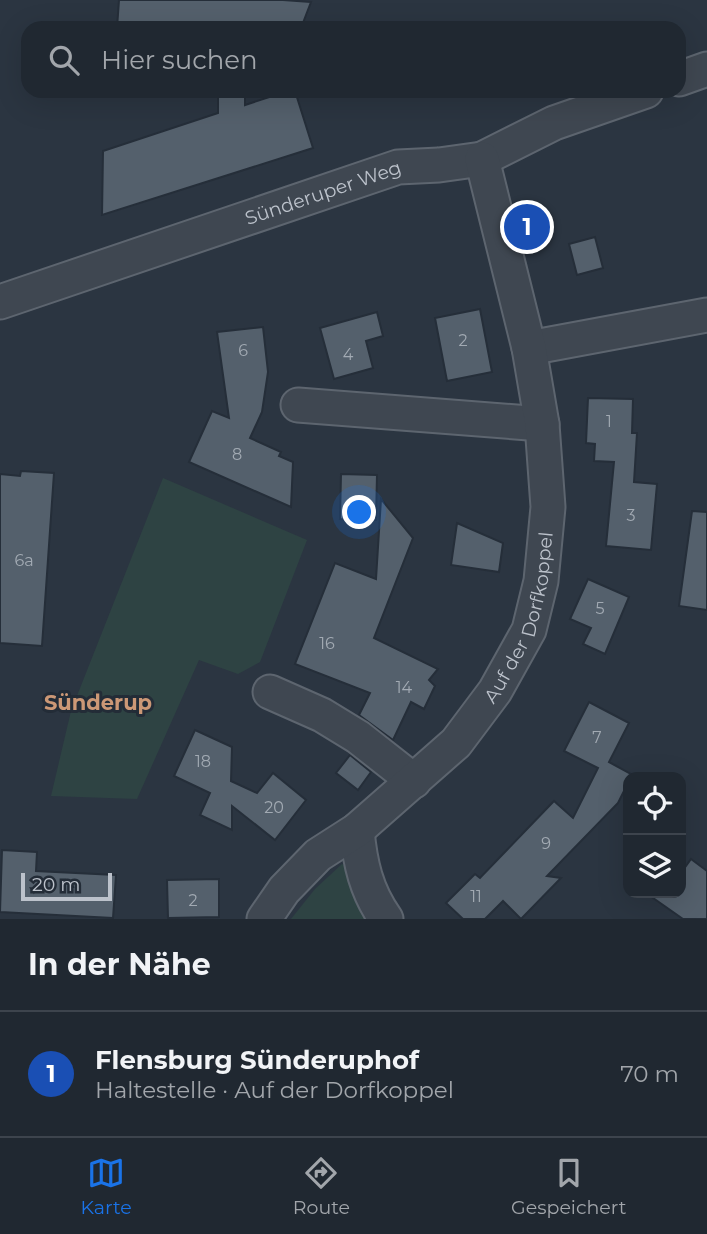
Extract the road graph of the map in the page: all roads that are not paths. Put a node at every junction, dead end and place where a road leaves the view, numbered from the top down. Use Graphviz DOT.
graph roads {
  1 [pos="707,69"];
  2 [pos="686,76"];
  3 [pos="626,98"];
  4 [pos="482,159"];
  5 [pos="0,302"];
  6 [pos="707,315"];
  7 [pos="529,348"];
  8 [pos="298,405"];
  9 [pos="542,424"];
  10 [pos="270,692"];
  11 [pos="414,781"];
  12 [pos="357,830"];
  13 [pos="264,919"];
  14 [pos="386,919"];
  1 -- 2 [label="street"];
  3 -- 4 [label="street, Sünderuper Weg"];
  4 -- 5 [label="street, Sünderuper Weg"];
  4 -- 7 [label="street, Auf der Dorfkoppel"];
  6 -- 7 [label="street"];
  7 -- 9 [label="street, Auf der Dorfkoppel"];
  8 -- 9 [label="street"];
  9 -- 11 [label="street, Auf der Dorfkoppel"];
  10 -- 11 [label="street"];
  11 -- 12 [label="street, Auf der Dorfkoppel"];
  12 -- 13 [label="street, Auf der Dorfkoppel"];
  12 -- 14 [label="street"];
}
